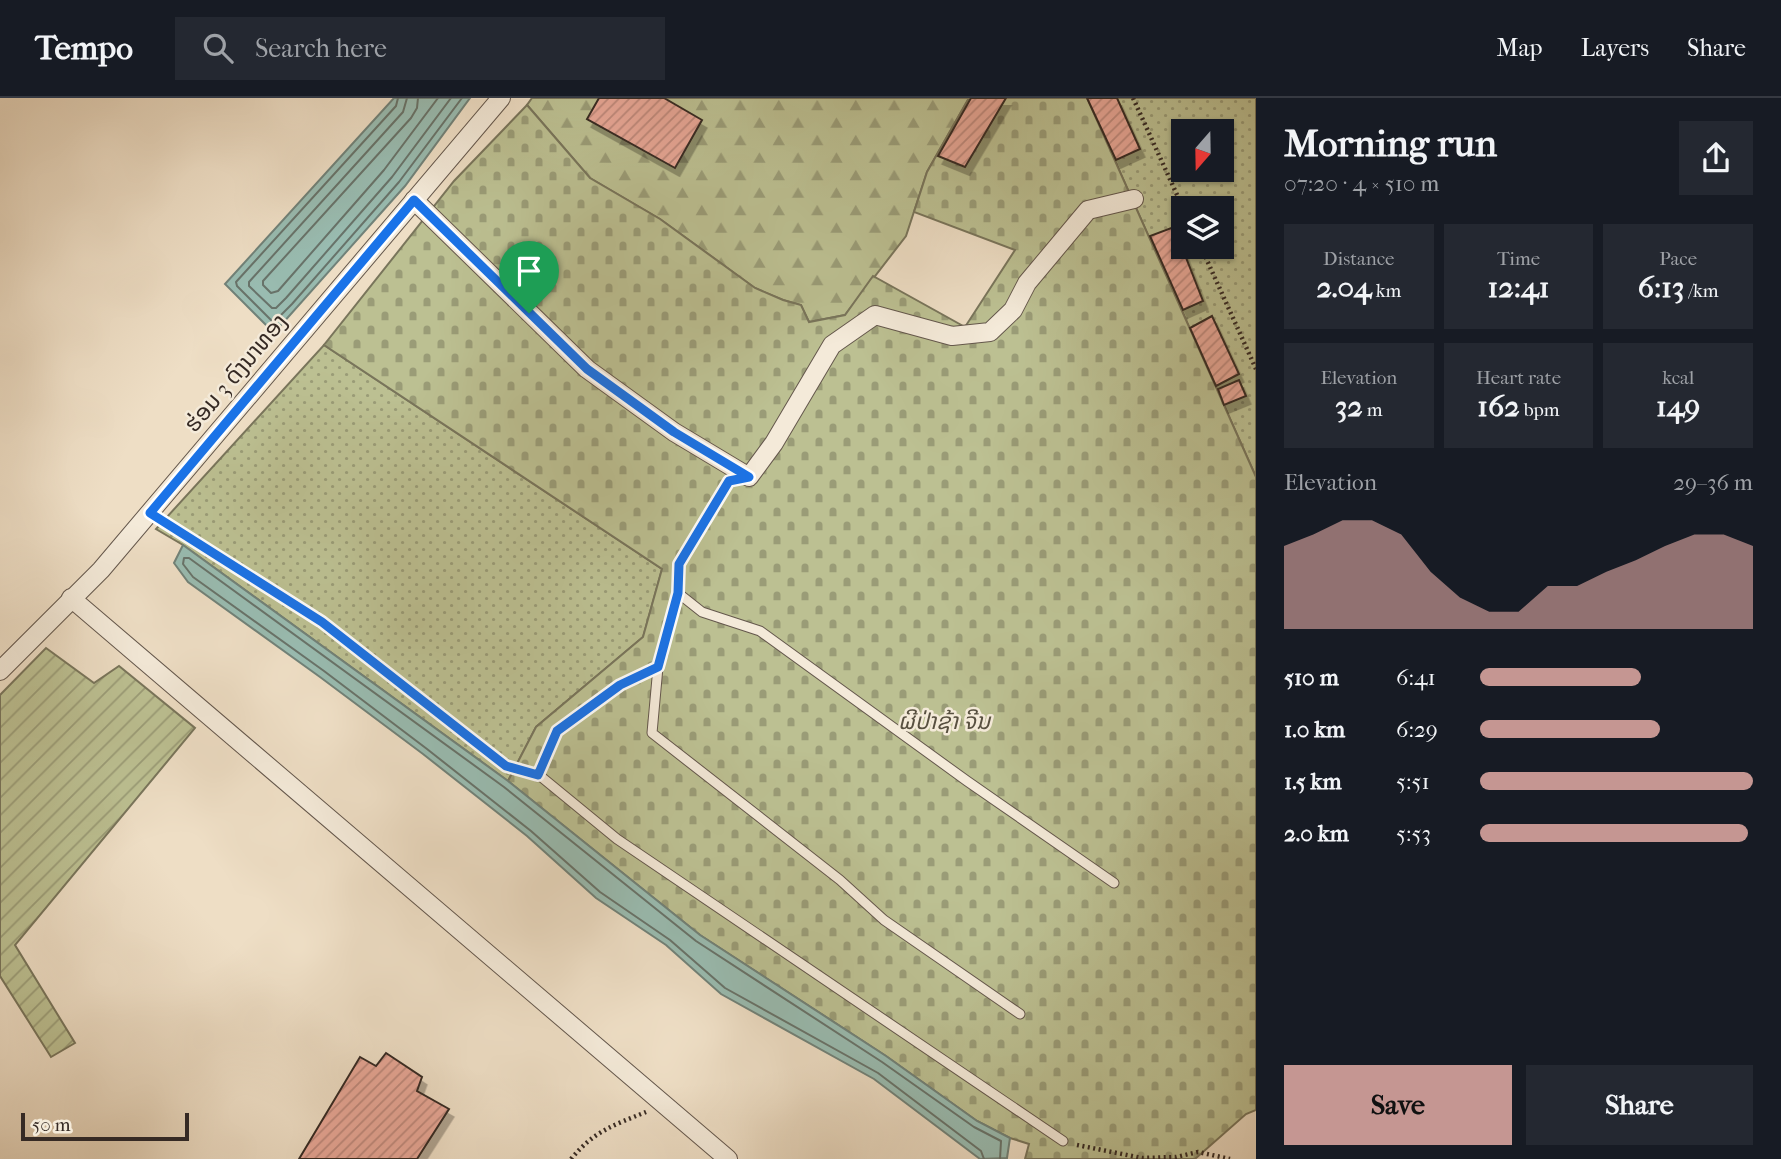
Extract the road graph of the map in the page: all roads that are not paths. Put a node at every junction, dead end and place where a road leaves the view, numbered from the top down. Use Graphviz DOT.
graph roads {
  1 [pos="501,98"];
  2 [pos="1134,199"];
  3 [pos="414,200"];
  4 [pos="749,477"];
  5 [pos="150,513"];
  6 [pos="678,593"];
  7 [pos="71,598"];
  8 [pos="658,667"];
  9 [pos="0,670"];
  10 [pos="538,775"];
  11 [pos="1114,883"];
  12 [pos="1020,1014"];
  13 [pos="1063,1141"];
  14 [pos="727,1159"];
  1 -- 3 [label="street, ຮ່ອມ 3 ດົງນາທອງ"];
  2 -- 4 [label="street"];
  3 -- 4 [label="street"];
  3 -- 5 [label="street, ຮ່ອມ 3 ດົງນາທອງ"];
  4 -- 6 [label="lane"];
  5 -- 7 [label="street, ຮ່ອມ 3 ດົງນາທອງ"];
  5 -- 10 [label="lane"];
  6 -- 8 [label="lane"];
  6 -- 11 [label="lane"];
  7 -- 9 [label="street, ຮ່ອມ 3 ດົງນາທອງ"];
  7 -- 14 [label="street"];
  8 -- 10 [label="lane"];
  8 -- 12 [label="lane"];
  10 -- 13 [label="lane"];
}
